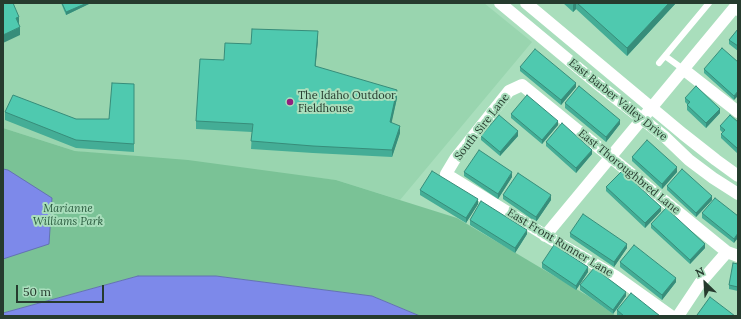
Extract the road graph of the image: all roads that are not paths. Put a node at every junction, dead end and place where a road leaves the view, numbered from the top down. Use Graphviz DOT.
graph roads {
  1 [pos="500,3"];
  2 [pos="526,3"];
  3 [pos="709,3"];
  4 [pos="735,7"];
  5 [pos="665,56"];
  6 [pos="659,63"];
  7 [pos="683,69"];
  8 [pos="522,85"];
  9 [pos="651,107"];
  10 [pos="738,112"];
  11 [pos="642,119"];
  12 [pos="611,156"];
  13 [pos="446,174"];
  14 [pos="738,176"];
  15 [pos="738,194"];
  16 [pos="546,236"];
  17 [pos="733,254"];
  18 [pos="671,316"];
  19 [pos="678,316"];
  1 -- 11 [label="street, East Barber Valley Drive"];
  2 -- 9 [label="street, East Barber Valley Drive"];
  3 -- 5 [label="lane"];
  4 -- 7 [label="street"];
  5 -- 6 [label="lane"];
  5 -- 7 [label="lane"];
  7 -- 9 [label="street"];
  7 -- 10 [label="street"];
  8 -- 12 [label="street, East Thoroughbred Lane"];
  8 -- 13 [label="street, South Sire Lane"];
  9 -- 11 [label="street"];
  9 -- 14 [label="street, East Barber Valley Drive"];
  11 -- 12 [label="street"];
  11 -- 15 [label="street, East Barber Valley Drive"];
  12 -- 16 [label="street"];
  12 -- 17 [label="street, East Thoroughbred Lane"];
  13 -- 16 [label="street, East Front Runner Lane"];
  16 -- 18 [label="street, East Front Runner Lane"];
  17 -- 19 [label="street"];
}
